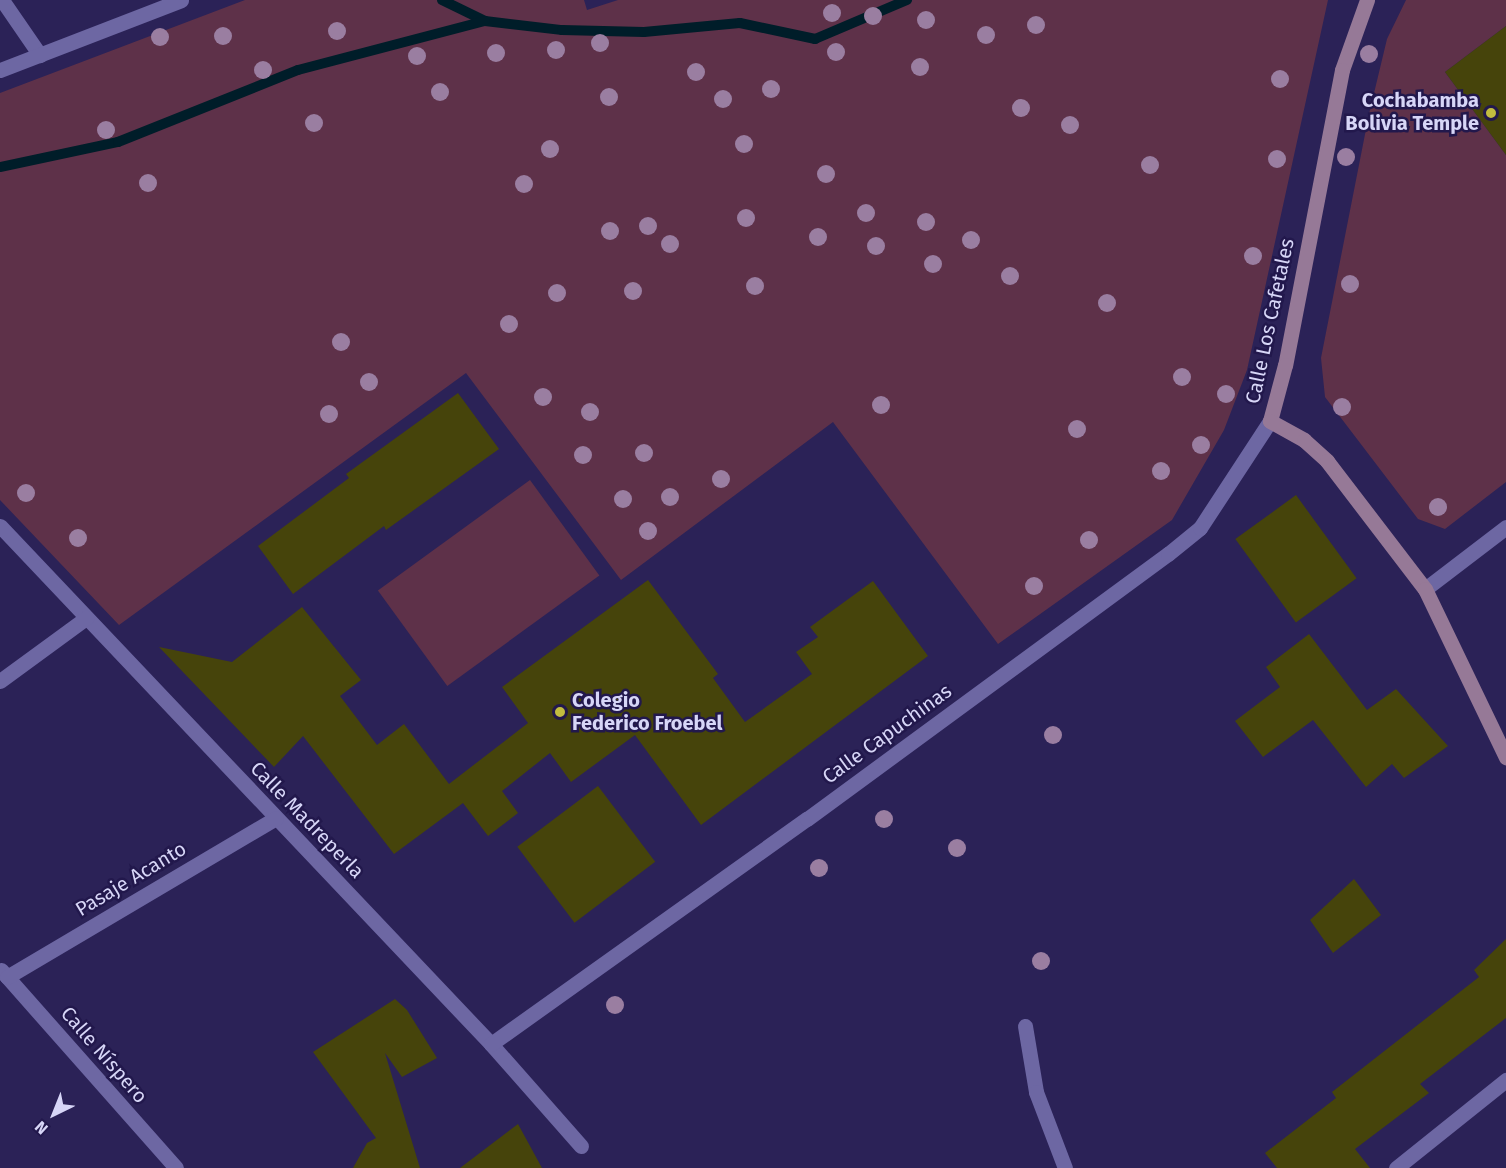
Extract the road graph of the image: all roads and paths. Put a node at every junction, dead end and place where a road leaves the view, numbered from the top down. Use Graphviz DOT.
graph roads {
  1 [pos="2,0"];
  2 [pos="181,0"];
  3 [pos="1367,0"];
  4 [pos="40,55"];
  5 [pos="0,70"];
  6 [pos="1270,422"];
  7 [pos="0,526"];
  8 [pos="1506,527"];
  9 [pos="1425,589"];
  10 [pos="86,618"];
  11 [pos="0,681"];
  12 [pos="1506,757"];
  13 [pos="276,818"];
  14 [pos="3,973"];
  15 [pos="1025,1026"];
  16 [pos="491,1044"];
  17 [pos="1506,1080"];
  18 [pos="581,1146"];
  19 [pos="1064,1167"];
  20 [pos="176,1168"];
  21 [pos="1396,1168"];
  1 -- 4 [label="street"];
  2 -- 4 [label="street"];
  3 -- 6 [label="main road, Calle Los Cafetales"];
  4 -- 5 [label="street"];
  6 -- 9 [label="main road, Calle Los Cafetales"];
  6 -- 16 [label="street, Calle Capuchinas"];
  7 -- 10 [label="street, Calle Madreperla"];
  8 -- 9 [label="street"];
  9 -- 12 [label="main road, Calle Los Cafetales"];
  10 -- 11 [label="street"];
  10 -- 13 [label="street, Calle Madreperla"];
  13 -- 14 [label="street, Pasaje Acanto"];
  13 -- 16 [label="street, Calle Madreperla"];
  14 -- 20 [label="street, Calle Níspero"];
  15 -- 19 [label="street"];
  16 -- 18 [label="street, Calle Madreperla"];
  17 -- 21 [label="street"];
}
